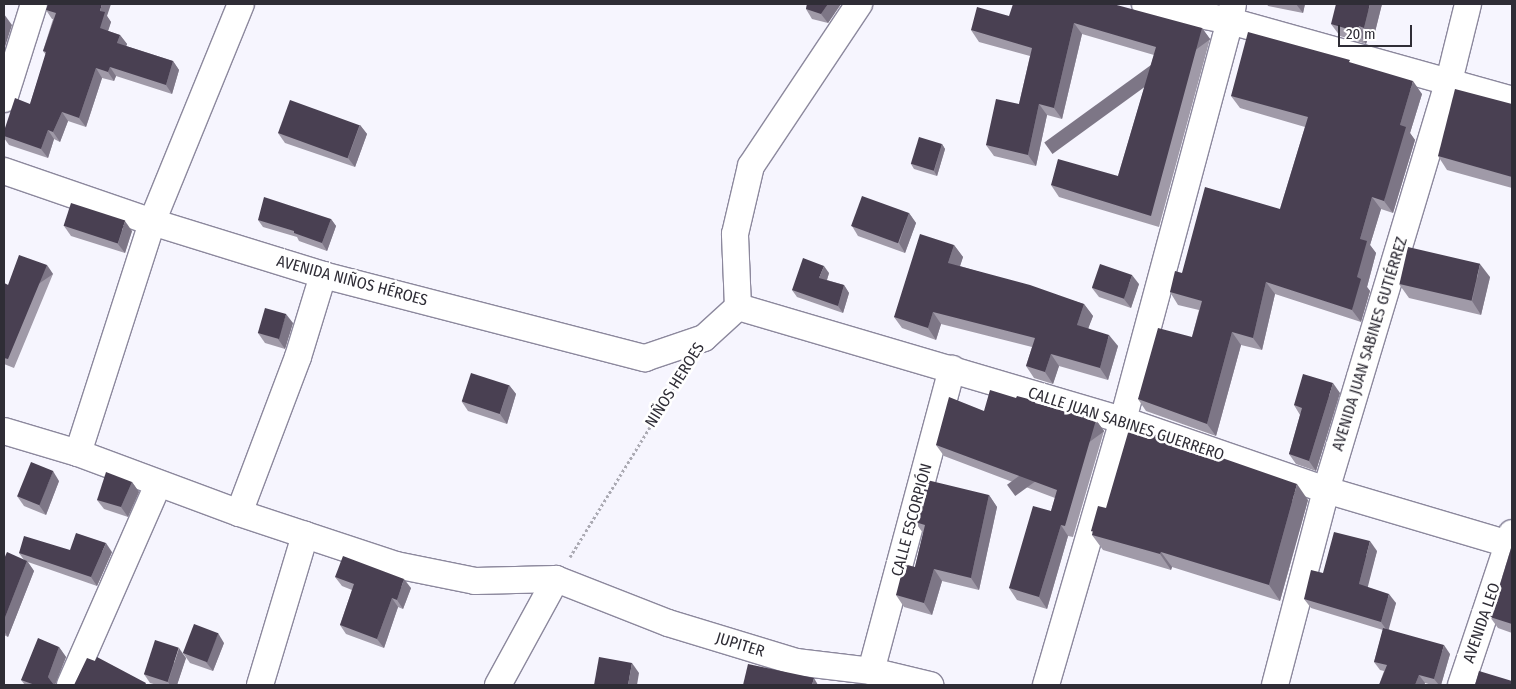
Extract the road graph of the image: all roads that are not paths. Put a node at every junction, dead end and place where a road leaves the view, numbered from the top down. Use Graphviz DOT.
graph roads {
  1 [pos="34,4"];
  2 [pos="241,4"];
  3 [pos="859,4"];
  4 [pos="1144,4"];
  5 [pos="1468,4"];
  6 [pos="1231,12"];
  7 [pos="1449,80"];
  8 [pos="4,99"];
  9 [pos="1512,100"];
  10 [pos="4,171"];
  11 [pos="152,222"];
  12 [pos="323,275"];
  13 [pos="738,308"];
  14 [pos="704,338"];
  15 [pos="952,369"];
  16 [pos="1124,420"];
  17 [pos="4,431"];
  18 [pos="78,453"];
  19 [pos="158,485"];
  20 [pos="1326,490"];
  21 [pos="240,513"];
  22 [pos="305,536"];
  23 [pos="1511,541"];
  24 [pos="556,579"];
  25 [pos="871,670"];
  26 [pos="70,685"];
  27 [pos="260,685"];
  28 [pos="498,685"];
  29 [pos="930,685"];
  30 [pos="1046,685"];
  31 [pos="1275,685"];
  32 [pos="1461,685"];
  1 -- 8 [label="street"];
  2 -- 11 [label="street"];
  3 -- 13 [label="street"];
  4 -- 6 [label="street"];
  5 -- 7 [label="street, AVENIDA JUAN SABINES GUTIÉRREZ"];
  6 -- 7 [label="street"];
  6 -- 16 [label="street"];
  7 -- 9 [label="street"];
  7 -- 20 [label="street, AVENIDA JUAN SABINES GUTIÉRREZ"];
  10 -- 11 [label="street, AVENIDA NIÑOS HÉROES"];
  11 -- 12 [label="street, AVENIDA NIÑOS HÉROES"];
  11 -- 18 [label="street"];
  12 -- 14 [label="street, AVENIDA NIÑOS HÉROES"];
  12 -- 21 [label="street"];
  13 -- 14 [label="street, NIÑOS HEROES"];
  13 -- 15 [label="street, CALLE JUAN SABINES GUERRERO"];
  15 -- 16 [label="street, CALLE JUAN SABINES GUERRERO"];
  15 -- 25 [label="street, CALLE ESCORPIÓN"];
  16 -- 20 [label="street, CALLE JUAN SABINES GUERRERO"];
  16 -- 30 [label="street"];
  17 -- 18 [label="street"];
  18 -- 19 [label="street"];
  19 -- 21 [label="street"];
  19 -- 26 [label="street"];
  20 -- 23 [label="street, CALLE JUAN SABINES GUERRERO"];
  20 -- 31 [label="street, AVENIDA JUAN SABINES GUTIÉRREZ"];
  21 -- 22 [label="street"];
  22 -- 24 [label="street"];
  22 -- 27 [label="street"];
  23 -- 32 [label="street, AVENIDA LEO"];
  24 -- 25 [label="street, JUPITER"];
  24 -- 28 [label="street"];
  25 -- 29 [label="street, JUPITER"];
}
